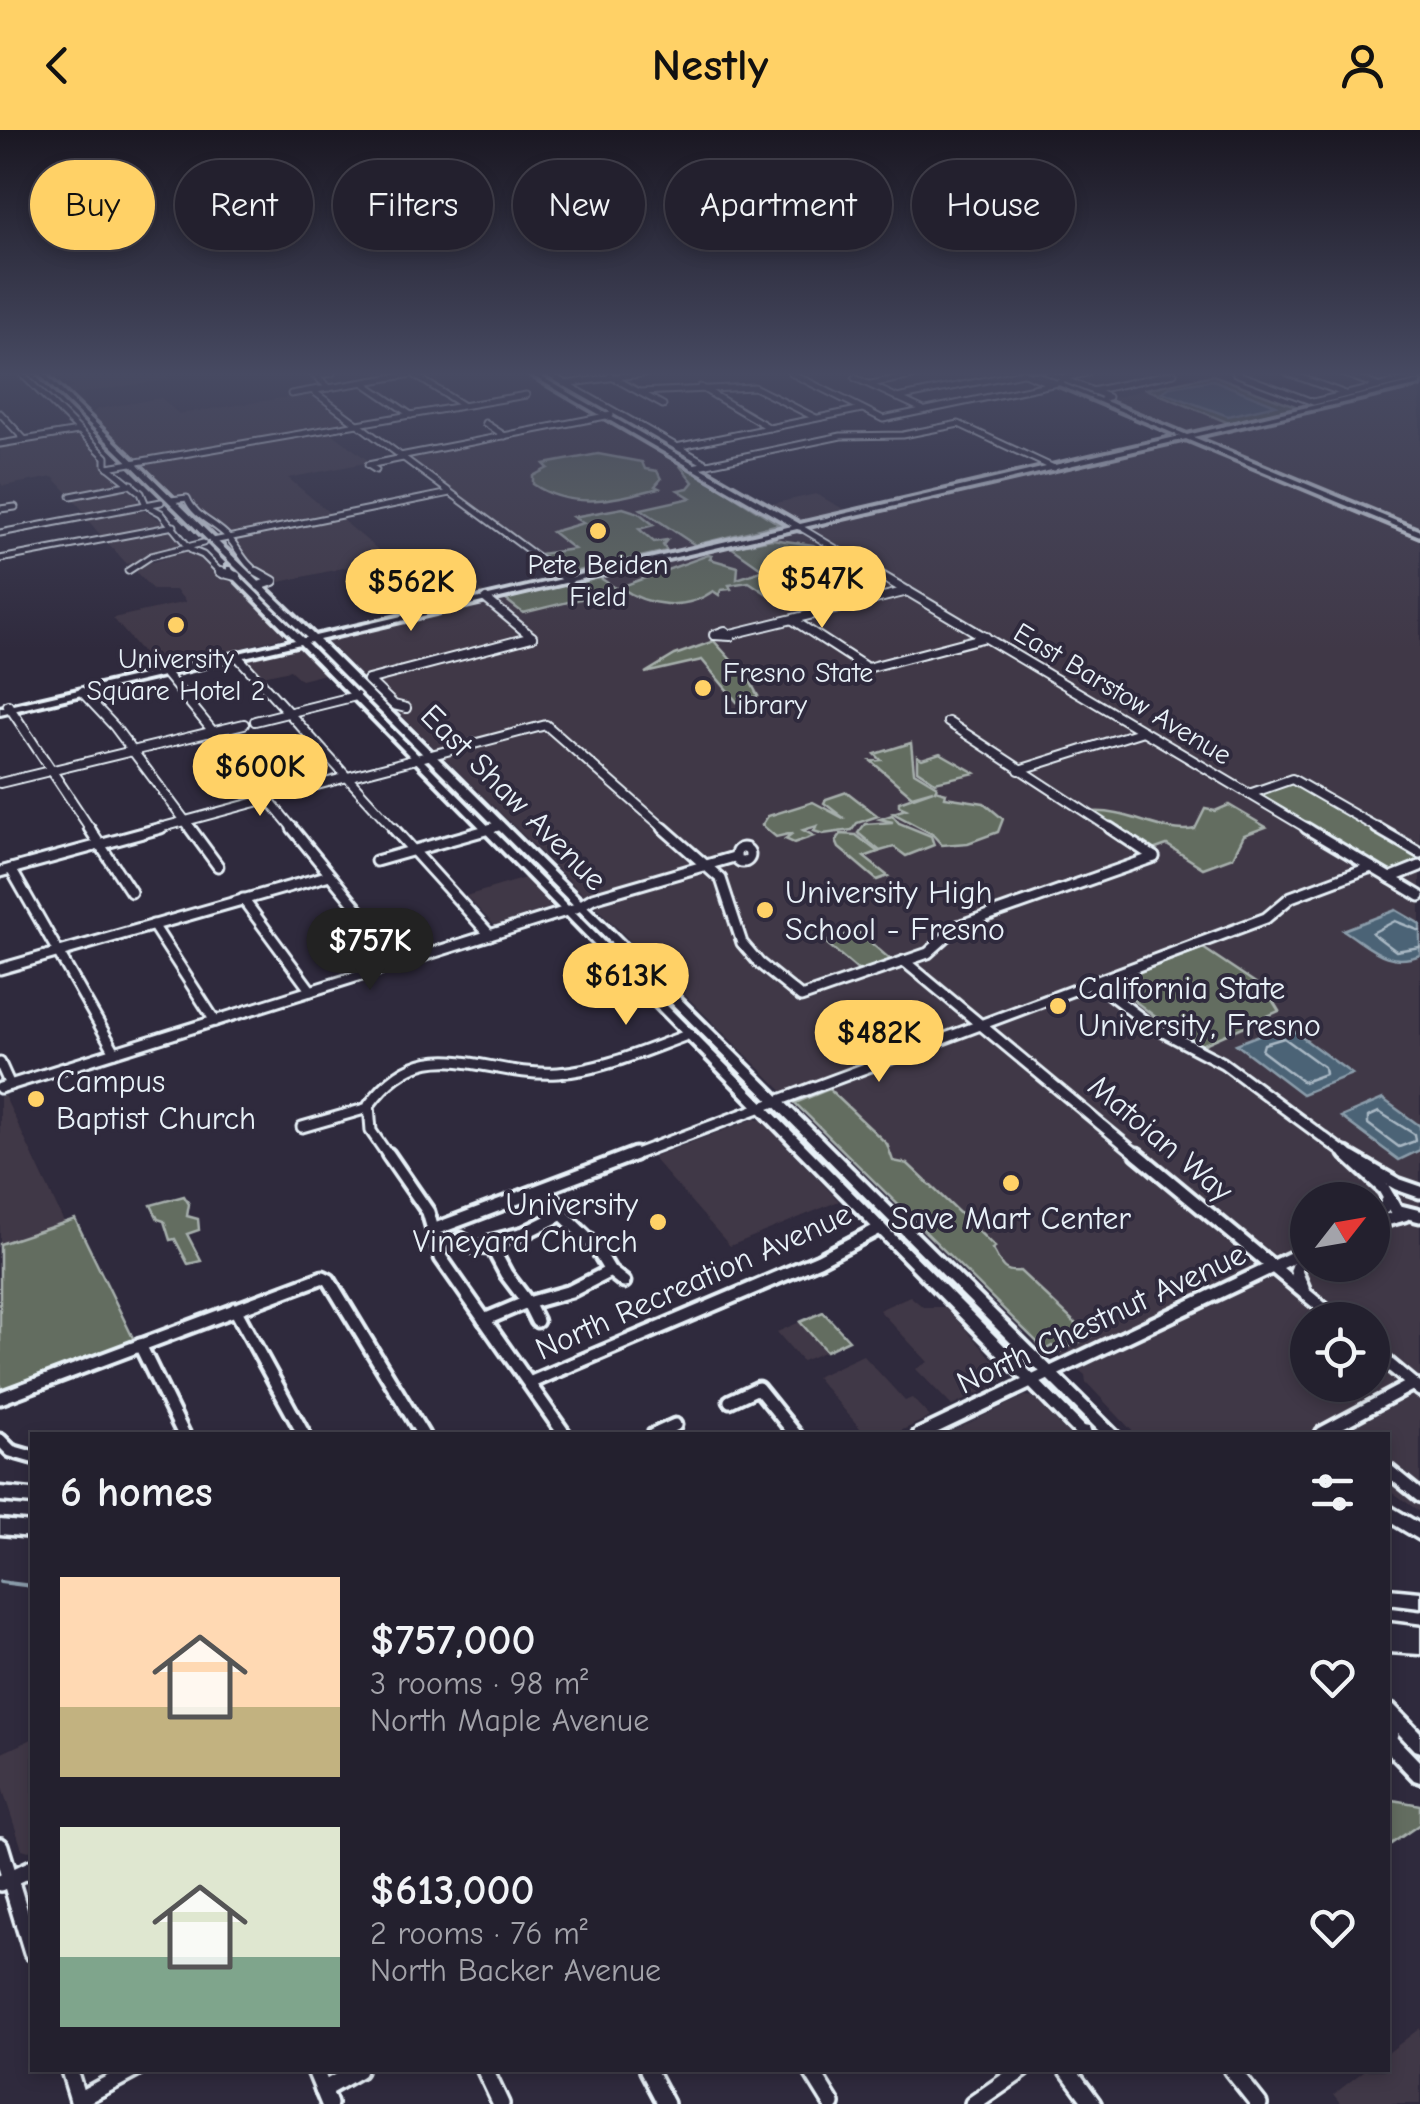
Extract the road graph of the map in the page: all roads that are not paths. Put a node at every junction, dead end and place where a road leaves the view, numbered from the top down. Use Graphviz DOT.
graph roads {
  1 [pos="114,465"];
  2 [pos="129,465"];
  3 [pos="413,465"];
  4 [pos="704,465"];
  5 [pos="1048,465"];
  6 [pos="1060,465"];
  7 [pos="1258,465"];
  8 [pos="108,466"];
  9 [pos="700,466"];
  10 [pos="1052,467"];
  11 [pos="986,480"];
  12 [pos="132,484"];
  13 [pos="450,493"];
  14 [pos="945,494"];
  15 [pos="71,496"];
  16 [pos="166,501"];
  17 [pos="146,505"];
  18 [pos="14,507"];
  19 [pos="0,509"];
  20 [pos="174,522"];
  21 [pos="798,526"];
  22 [pos="0,533"];
  23 [pos="1420,533"];
  24 [pos="229,538"];
  25 [pos="208,542"];
  26 [pos="188,546"];
  27 [pos="0,559"];
  28 [pos="128,570"];
  29 [pos="240,574"];
  30 [pos="566,579"];
  31 [pos="259,586"];
  32 [pos="908,591"];
  33 [pos="486,600"];
  34 [pos="419,613"];
  35 [pos="793,620"];
  36 [pos="731,634"];
  37 [pos="986,636"];
  38 [pos="306,639"];
  39 [pos="238,656"];
  40 [pos="184,666"];
  41 [pos="164,671"];
  42 [pos="82,692"];
  43 [pos="356,696"];
  44 [pos="5,708"];
  45 [pos="406,708"];
  46 [pos="289,712"];
  47 [pos="390,716"];
  48 [pos="255,721"];
  49 [pos="948,722"];
  50 [pos="244,724"];
  51 [pos="212,731"];
  52 [pos="1143,731"];
  53 [pos="131,751"];
  54 [pos="424,757"];
  55 [pos="53,770"];
  56 [pos="1019,770"];
  57 [pos="348,777"];
  58 [pos="0,784"];
  59 [pos="317,785"];
  60 [pos="1249,794"];
  61 [pos="268,799"];
  62 [pos="185,820"];
  63 [pos="494,828"];
  64 [pos="100,843"];
  65 [pos="414,850"];
  66 [pos="1420,853"];
  67 [pos="734,858"];
  68 [pos="376,861"];
  69 [pos="218,866"];
  70 [pos="706,866"];
  71 [pos="1371,866"];
  72 [pos="1420,866"];
  73 [pos="6,870"];
  74 [pos="330,875"];
  75 [pos="1390,878"];
  76 [pos="131,892"];
  77 [pos="1420,896"];
  78 [pos="243,899"];
  79 [pos="579,906"];
  80 [pos="153,925"];
  81 [pos="490,935"];
  82 [pos="384,941"];
  83 [pos="58,952"];
  84 [pos="904,961"];
  85 [pos="0,969"];
  86 [pos="1094,983"];
  87 [pos="311,990"];
  88 [pos="215,1021"];
  89 [pos="981,1026"];
  90 [pos="687,1031"];
  91 [pos="115,1052"];
  92 [pos="0,1063"];
  93 [pos="5,1086"];
  94 [pos="770,1105"];
  95 [pos="368,1109"];
  96 [pos="302,1127"];
  97 [pos="1351,1158"];
  98 [pos="1374,1182"];
  99 [pos="1416,1190"];
  100 [pos="544,1191"];
  101 [pos="1390,1197"];
  102 [pos="1390,1200"];
  103 [pos="560,1212"];
  104 [pos="1390,1217"];
  105 [pos="1418,1217"];
  106 [pos="880,1228"];
  107 [pos="432,1230"];
  108 [pos="460,1240"];
  109 [pos="490,1248"];
  110 [pos="1290,1259"];
  111 [pos="1273,1267"];
  112 [pos="610,1271"];
  113 [pos="624,1282"];
  114 [pos="1302,1282"];
  115 [pos="1310,1297"];
  116 [pos="526,1301"];
  117 [pos="1316,1302"];
  118 [pos="235,1309"];
  119 [pos="482,1317"];
  120 [pos="538,1321"];
  121 [pos="140,1345"];
  122 [pos="1390,1365"];
  123 [pos="1049,1372"];
  124 [pos="1030,1380"];
  125 [pos="528,1383"];
  126 [pos="1416,1387"];
  127 [pos="0,1398"];
  128 [pos="730,1401"];
  129 [pos="675,1425"];
  130 [pos="1335,1425"];
  131 [pos="183,1432"];
  132 [pos="302,1432"];
  133 [pos="422,1432"];
  134 [pos="563,1432"];
  135 [pos="660,1432"];
  136 [pos="794,1432"];
  137 [pos="925,1432"];
  138 [pos="1082,1432"];
  139 [pos="1109,1432"];
  140 [pos="1322,1432"];
  141 [pos="1343,1432"];
  142 [pos="0,1440"];
  143 [pos="30,1456"];
  144 [pos="1390,1472"];
  145 [pos="0,1494"];
  146 [pos="1420,1496"];
  147 [pos="30,1497"];
  148 [pos="1390,1513"];
  149 [pos="0,1527"];
  150 [pos="30,1530"];
  151 [pos="1420,1533"];
  152 [pos="1390,1597"];
  153 [pos="1420,1600"];
  154 [pos="1390,1632"];
  155 [pos="1420,1635"];
  156 [pos="1390,1644"];
  157 [pos="1420,1646"];
  158 [pos="1390,1712"];
  159 [pos="1390,1740"];
  160 [pos="1420,1744"];
  161 [pos="1420,1774"];
  162 [pos="0,1846"];
  163 [pos="30,1869"];
  164 [pos="5,1880"];
  165 [pos="30,1947"];
  166 [pos="70,2072"];
  167 [pos="131,2072"];
  168 [pos="316,2072"];
  169 [pos="356,2072"];
  170 [pos="486,2072"];
  171 [pos="649,2072"];
  172 [pos="812,2072"];
  173 [pos="1019,2072"];
  174 [pos="1069,2072"];
  175 [pos="1234,2072"];
  176 [pos="326,2097"];
  177 [pos="79,2102"];
  178 [pos="501,2104"];
  179 [pos="666,2104"];
  180 [pos="832,2104"];
  181 [pos="973,2104"];
  182 [pos="1093,2104"];
  183 [pos="1259,2104"];
  1 -- 8 [label="street"];
  2 -- 16 [label="main road"];
  3 -- 13 [label="street"];
  4 -- 9 [label="street"];
  5 -- 10 [label="street"];
  6 -- 10 [label="main road"];
  7 -- 23 [label="main road"];
  8 -- 12 [label="street"];
  9 -- 21 [label="main road, East Barstow Avenue"];
  10 -- 11 [label="main road"];
  10 -- 14 [label="main road"];
  11 -- 14 [label="main road"];
  11 -- 21 [label="main road"];
  12 -- 15 [label="street"];
  12 -- 17 [label="street"];
  13 -- 24 [label="street"];
  13 -- 30 [label="street"];
  14 -- 21 [label="main road"];
  16 -- 17 [label="street"];
  16 -- 20 [label="main road"];
  16 -- 24 [label="street"];
  16 -- 25 [label="main road"];
  17 -- 20 [label="street"];
  17 -- 22 [label="street"];
  18 -- 19 [label="street"];
  20 -- 25 [label="main road"];
  20 -- 26 [label="street"];
  20 -- 27 [label="street"];
  21 -- 30 [label="main road"];
  21 -- 32 [label="street, East Barstow Avenue"];
  24 -- 25 [label="street"];
  24 -- 31 [label="street"];
  25 -- 26 [label="street"];
  25 -- 29 [label="main road"];
  26 -- 28 [label="street"];
  26 -- 29 [label="street"];
  29 -- 31 [label="main road, East Shaw Avenue"];
  29 -- 38 [label="main road, East Shaw Avenue"];
  30 -- 33 [label="main road"];
  30 -- 34 [label="main road"];
  31 -- 38 [label="main road, East Shaw Avenue"];
  32 -- 35 [label="street"];
  32 -- 37 [label="street, East Barstow Avenue"];
  33 -- 34 [label="main road"];
  33 -- 45 [label="street"];
  34 -- 38 [label="main road"];
  34 -- 38 [label="main road"];
  35 -- 36 [label="street"];
  35 -- 37 [label="street"];
  37 -- 52 [label="street, East Barstow Avenue"];
  38 -- 39 [label="main road"];
  38 -- 40 [label="main road"];
  38 -- 43 [label="main road, East Shaw Avenue"];
  38 -- 47 [label="main road, East Shaw Avenue"];
  39 -- 40 [label="main road"];
  39 -- 46 [label="street"];
  40 -- 41 [label="main road"];
  41 -- 42 [label="main road"];
  41 -- 44 [label="main road"];
  41 -- 51 [label="street"];
  42 -- 44 [label="main road"];
  42 -- 53 [label="street"];
  43 -- 46 [label="street"];
  43 -- 47 [label="main road"];
  43 -- 54 [label="main road, East Shaw Avenue"];
  44 -- 55 [label="street"];
  46 -- 48 [label="street"];
  46 -- 57 [label="street"];
  47 -- 54 [label="main road, East Shaw Avenue"];
  49 -- 56 [label="street"];
  50 -- 51 [label="street"];
  51 -- 53 [label="street"];
  51 -- 61 [label="street"];
  52 -- 56 [label="street"];
  52 -- 60 [label="street, East Barstow Avenue"];
  53 -- 55 [label="street"];
  53 -- 62 [label="street"];
  54 -- 57 [label="street"];
  54 -- 63 [label="main road, East Shaw Avenue"];
  54 -- 70 [label="street"];
  55 -- 58 [label="street"];
  55 -- 64 [label="street"];
  56 -- 84 [label="street"];
  57 -- 59 [label="street"];
  57 -- 65 [label="street"];
  60 -- 66 [label="street"];
  60 -- 71 [label="street, East Barstow Avenue"];
  61 -- 62 [label="street"];
  61 -- 74 [label="street"];
  62 -- 64 [label="street"];
  62 -- 69 [label="street"];
  63 -- 65 [label="street"];
  63 -- 79 [label="main road, East Shaw Avenue"];
  64 -- 73 [label="street"];
  64 -- 76 [label="street"];
  65 -- 68 [label="street"];
  65 -- 81 [label="street"];
  67 -- 70 [label="street"];
  70 -- 79 [label="street"];
  70 -- 84 [label="street"];
  71 -- 75 [label="street, East Barstow Avenue"];
  71 -- 86 [label="street"];
  72 -- 75 [label="street"];
  73 -- 83 [label="street"];
  74 -- 78 [label="street"];
  74 -- 82 [label="street"];
  75 -- 77 [label="street, East Barstow Avenue"];
  78 -- 80 [label="street"];
  78 -- 87 [label="street"];
  79 -- 81 [label="street"];
  79 -- 90 [label="main road, East Shaw Avenue"];
  79 -- 94 [label="main road, East Shaw Avenue"];
  80 -- 83 [label="street"];
  80 -- 88 [label="street"];
  81 -- 87 [label="street"];
  83 -- 85 [label="street"];
  83 -- 91 [label="street"];
  84 -- 89 [label="street, Matoian Way"];
  86 -- 89 [label="street"];
  86 -- 97 [label="street"];
  87 -- 88 [label="street"];
  88 -- 91 [label="street"];
  89 -- 94 [label="street"];
  89 -- 111 [label="street, Matoian Way"];
  90 -- 94 [label="main road, East Shaw Avenue"];
  90 -- 95 [label="street"];
  91 -- 93 [label="street"];
  92 -- 93 [label="street"];
  94 -- 100 [label="street"];
  94 -- 106 [label="main road, East Shaw Avenue"];
  94 -- 123 [label="main road, East Shaw Avenue"];
  95 -- 96 [label="street"];
  95 -- 107 [label="street"];
  97 -- 98 [label="street"];
  97 -- 99 [label="street"];
  99 -- 101 [label="street"];
  100 -- 103 [label="street"];
  100 -- 107 [label="street"];
  102 -- 105 [label="street"];
  103 -- 109 [label="street"];
  103 -- 112 [label="street"];
  104 -- 105 [label="street"];
  106 -- 124 [label="main road, East Shaw Avenue"];
  106 -- 125 [label="street, North Recreation Avenue"];
  107 -- 119 [label="street"];
  108 -- 109 [label="street"];
  109 -- 116 [label="street"];
  110 -- 111 [label="street, North Chestnut Avenue"];
  111 -- 115 [label="street, Matoian Way"];
  111 -- 123 [label="street, North Chestnut Avenue"];
  112 -- 113 [label="street"];
  112 -- 116 [label="street"];
  114 -- 115 [label="street"];
  115 -- 117 [label="street, Matoian Way"];
  116 -- 119 [label="street"];
  116 -- 120 [label="street"];
  118 -- 121 [label="street"];
  118 -- 132 [label="street"];
  118 -- 133 [label="street"];
  119 -- 125 [label="street"];
  121 -- 127 [label="street"];
  121 -- 131 [label="street"];
  122 -- 126 [label="street"];
  123 -- 124 [label="street, North Chestnut Avenue"];
  123 -- 139 [label="main road, East Shaw Avenue"];
  124 -- 137 [label="street, North Chestnut Avenue"];
  124 -- 138 [label="main road, East Shaw Avenue"];
  125 -- 134 [label="street"];
  126 -- 130 [label="street"];
  128 -- 136 [label="street"];
  129 -- 135 [label="street"];
  130 -- 140 [label="street"];
  130 -- 141 [label="street"];
  142 -- 143 [label="street"];
  144 -- 146 [label="street"];
  145 -- 147 [label="highway"];
  148 -- 151 [label="highway"];
  149 -- 150 [label="highway"];
  152 -- 153 [label="highway"];
  154 -- 155 [label="highway"];
  156 -- 157 [label="highway"];
  158 -- 160 [label="main road"];
  159 -- 161 [label="main road"];
  162 -- 164 [label="street"];
  163 -- 164 [label="street"];
  164 -- 165 [label="street"];
  166 -- 177 [label="street"];
  167 -- 177 [label="street"];
  168 -- 176 [label="street"];
  169 -- 176 [label="street"];
  170 -- 178 [label="street"];
  171 -- 179 [label="street"];
  172 -- 180 [label="street"];
  173 -- 181 [label="street"];
  174 -- 182 [label="street"];
  175 -- 183 [label="street"];
}
